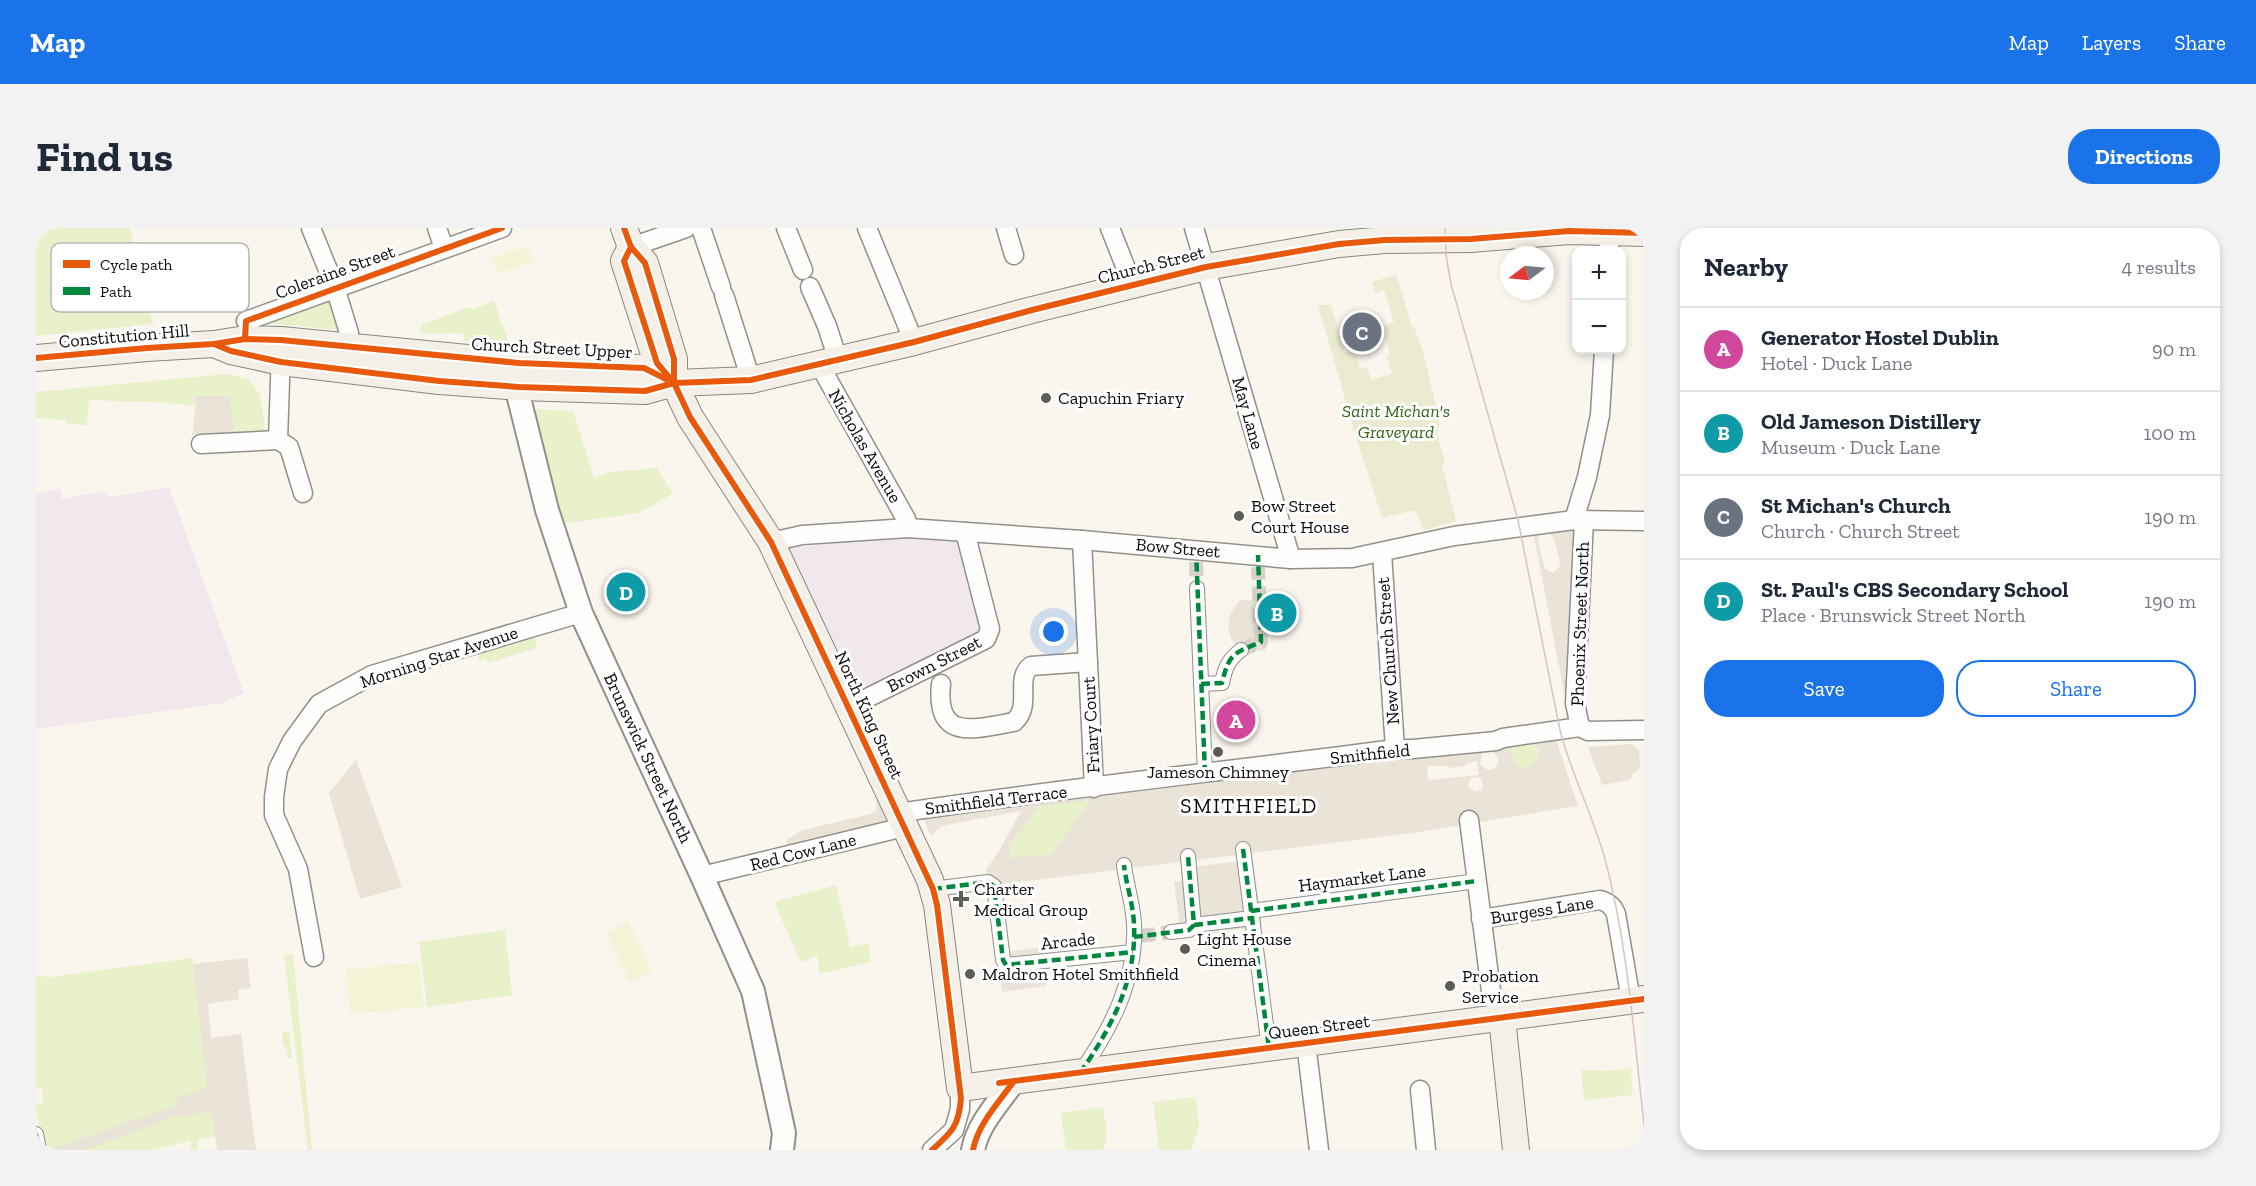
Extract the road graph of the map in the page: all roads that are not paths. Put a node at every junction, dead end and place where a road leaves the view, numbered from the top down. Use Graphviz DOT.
graph roads {
  1 [pos="311,228"];
  2 [pos="437,228"];
  3 [pos="501,228"];
  4 [pos="686,228"];
  5 [pos="701,228"];
  6 [pos="786,228"];
  7 [pos="867,228"];
  8 [pos="1006,228"];
  9 [pos="1110,228"];
  10 [pos="1194,228"];
  11 [pos="1469,233"];
  12 [pos="1644,233"];
  13 [pos="1614,236"];
  14 [pos="628,237"];
  15 [pos="444,248"];
  16 [pos="1014,255"];
  17 [pos="1206,267"];
  18 [pos="803,270"];
  19 [pos="1134,286"];
  20 [pos="335,287"];
  21 [pos="810,287"];
  22 [pos="246,321"];
  23 [pos="642,324"];
  24 [pos="914,342"];
  25 [pos="214,344"];
  26 [pos="281,351"];
  27 [pos="1604,354"];
  28 [pos="36,358"];
  29 [pos="348,359"];
  30 [pos="829,362"];
  31 [pos="591,364"];
  32 [pos="519,375"];
  33 [pos="751,380"];
  34 [pos="674,383"];
  35 [pos="278,440"];
  36 [pos="201,444"];
  37 [pos="303,493"];
  38 [pos="1579,520"];
  39 [pos="1644,521"];
  40 [pos="908,528"];
  41 [pos="965,532"];
  42 [pos="1082,540"];
  43 [pos="771,542"];
  44 [pos="1382,553"];
  45 [pos="1290,559"];
  46 [pos="1197,588"];
  47 [pos="581,613"];
  48 [pos="1241,650"];
  49 [pos="1088,662"];
  50 [pos="940,684"];
  51 [pos="1201,684"];
  52 [pos="849,707"];
  53 [pos="1580,727"];
  54 [pos="1644,730"];
  55 [pos="1395,749"];
  56 [pos="1205,774"];
  57 [pos="1094,788"];
  58 [pos="901,820"];
  59 [pos="1469,820"];
  60 [pos="1243,849"];
  61 [pos="1188,856"];
  62 [pos="1124,865"];
  63 [pos="702,876"];
  64 [pos="1477,881"];
  65 [pos="933,889"];
  66 [pos="1252,914"];
  67 [pos="1481,919"];
  68 [pos="1192,927"];
  69 [pos="1171,932"];
  70 [pos="1133,952"];
  71 [pos="314,957"];
  72 [pos="1638,1000"];
  73 [pos="1502,1018"];
  74 [pos="1306,1043"];
  75 [pos="1269,1048"];
  76 [pos="1080,1073"];
  77 [pos="1014,1081"];
  78 [pos="960,1088"];
  79 [pos="1420,1090"];
  80 [pos="36,1134"];
  81 [pos="786,1145"];
  82 [pos="39,1150"];
  83 [pos="932,1150"];
  84 [pos="973,1150"];
  85 [pos="1319,1150"];
  86 [pos="1426,1150"];
  87 [pos="1516,1150"];
  1 -- 20 [label="street"];
  2 -- 15 [label="street"];
  3 -- 15 [label="street, Coleraine Street"];
  4 -- 14 [label="street"];
  5 -- 33 [label="street"];
  6 -- 18 [label="street"];
  7 -- 24 [label="street"];
  8 -- 16 [label="street"];
  9 -- 19 [label="street"];
  10 -- 17 [label="street, May Lane"];
  11 -- 13 [label="main road, Church Street"];
  11 -- 17 [label="main road, Church Street"];
  12 -- 13 [label="main road, Church Street"];
  14 -- 23 [label="main road, North King Street"];
  14 -- 34 [label="main road, North King Street"];
  15 -- 20 [label="street, Coleraine Street"];
  17 -- 19 [label="main road, Church Street"];
  17 -- 45 [label="street, May Lane"];
  19 -- 24 [label="main road, Church Street"];
  20 -- 22 [label="street, Coleraine Street"];
  20 -- 29 [label="street"];
  21 -- 30 [label="street, Nicholas Avenue"];
  23 -- 31 [label="main road"];
  23 -- 34 [label="main road, North King Street"];
  24 -- 30 [label="main road, Church Street"];
  25 -- 26 [label="main road, Church Street Upper"];
  25 -- 28 [label="main road, Constitution Hill"];
  26 -- 29 [label="main road, Church Street Upper"];
  26 -- 35 [label="street"];
  27 -- 38 [label="street, Phoenix Street North"];
  29 -- 32 [label="main road, Church Street Upper"];
  30 -- 33 [label="main road, Church Street"];
  30 -- 40 [label="street, Nicholas Avenue"];
  31 -- 32 [label="main road, Church Street Upper"];
  31 -- 34 [label="main road, Church Street Upper"];
  32 -- 34 [label="main road, Church Street Upper"];
  32 -- 47 [label="street, Brunswick Street North"];
  33 -- 34 [label="main road, Church Street"];
  34 -- 43 [label="main road, North King Street"];
  35 -- 36 [label="street"];
  35 -- 37 [label="street"];
  38 -- 39 [label="street, Bow Street"];
  38 -- 44 [label="street, Bow Street"];
  38 -- 53 [label="street, Phoenix Street North"];
  40 -- 41 [label="street, Bow Street"];
  40 -- 43 [label="street, Bow Street"];
  41 -- 42 [label="street, Bow Street"];
  41 -- 52 [label="street, Brown Street"];
  42 -- 45 [label="street, Bow Street"];
  42 -- 49 [label="street, Friary Court"];
  43 -- 52 [label="main road, North King Street"];
  44 -- 45 [label="street, Bow Street"];
  44 -- 55 [label="street, New Church Street"];
  46 -- 51 [label="street"];
  47 -- 63 [label="street, Brunswick Street North"];
  47 -- 71 [label="street, Morning Star Avenue"];
  48 -- 51 [label="street"];
  49 -- 50 [label="street"];
  49 -- 57 [label="street, Friary Court"];
  51 -- 56 [label="street"];
  52 -- 58 [label="main road, North King Street"];
  53 -- 54 [label="street, Smithfield"];
  53 -- 55 [label="street, Smithfield"];
  55 -- 56 [label="street, Smithfield"];
  56 -- 57 [label="street, Smithfield"];
  57 -- 58 [label="street, Smithfield Terrace"];
  58 -- 63 [label="street, Red Cow Lane"];
  58 -- 65 [label="main road, North King Street"];
  59 -- 64 [label="street"];
  60 -- 66 [label="street"];
  61 -- 68 [label="street"];
  62 -- 70 [label="street"];
  63 -- 81 [label="street, Brunswick Street North"];
  64 -- 66 [label="street, Haymarket Lane"];
  64 -- 67 [label="street"];
  65 -- 70 [label="street, Arcade"];
  65 -- 78 [label="main road, North King Street"];
  66 -- 68 [label="street, Haymarket Lane"];
  66 -- 75 [label="street"];
  67 -- 72 [label="street, Burgess Lane"];
  67 -- 73 [label="street"];
  68 -- 69 [label="street"];
  70 -- 76 [label="street"];
  72 -- 73 [label="main road, Queen Street"];
  73 -- 74 [label="main road, Queen Street"];
  73 -- 87 [label="main road"];
  74 -- 75 [label="main road, Queen Street"];
  74 -- 85 [label="street"];
  75 -- 76 [label="main road, Queen Street"];
  76 -- 77 [label="main road, Queen Street"];
  77 -- 78 [label="main road, Queen Street"];
  77 -- 84 [label="street"];
  78 -- 83 [label="street"];
  79 -- 86 [label="street"];
  80 -- 82 [label="street"];
}
